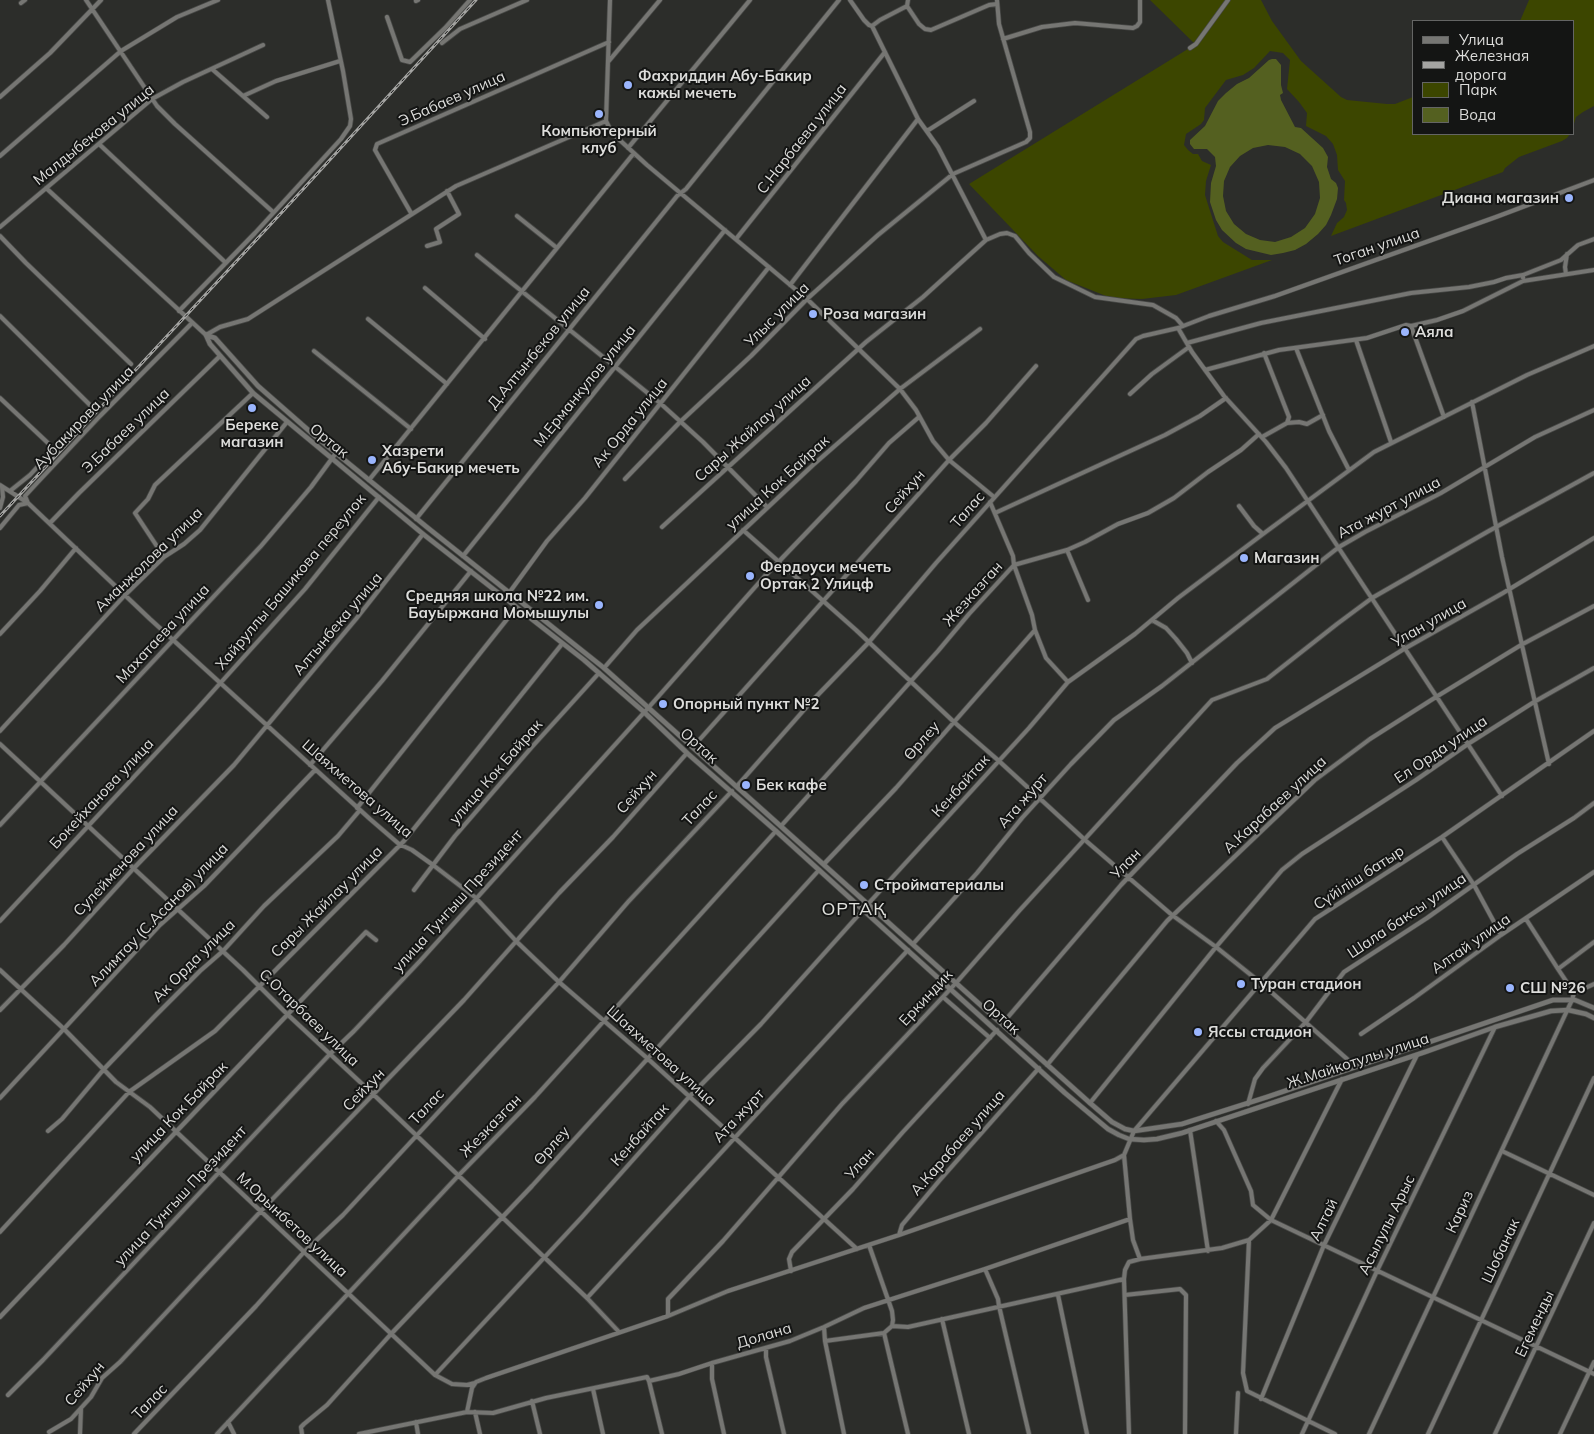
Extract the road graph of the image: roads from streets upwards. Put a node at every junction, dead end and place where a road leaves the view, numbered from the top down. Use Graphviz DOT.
graph roads {
  1 [pos="25,0"];
  2 [pos="86,0"];
  3 [pos="101,0"];
  4 [pos="218,0"];
  5 [pos="328,0"];
  6 [pos="470,0"];
  7 [pos="527,0"];
  8 [pos="610,0"];
  9 [pos="660,0"];
  10 [pos="750,0"];
  11 [pos="839,0"];
  12 [pos="850,0"];
  13 [pos="908,0"];
  14 [pos="1140,0"];
  15 [pos="1228,0"];
  16 [pos="997,2"];
  17 [pos="21,3"];
  18 [pos="907,6"];
  19 [pos="92,9"];
  20 [pos="387,17"];
  21 [pos="872,26"];
  22 [pos="1003,39"];
  23 [pos="609,42"];
  24 [pos="442,43"];
  25 [pos="263,45"];
  26 [pos="1190,48"];
  27 [pos="122,51"];
  28 [pos="885,52"];
  29 [pos="340,61"];
  30 [pos="608,62"];
  31 [pos="212,69"];
  32 [pos="243,96"];
  33 [pos="0,97"];
  34 [pos="152,99"];
  35 [pos="974,101"];
  36 [pos="267,117"];
  37 [pos="918,119"];
  38 [pos="606,121"];
  39 [pos="927,132"];
  40 [pos="99,144"];
  41 [pos="628,148"];
  42 [pos="634,153"];
  43 [pos="0,156"];
  44 [pos="953,174"];
  45 [pos="1594,180"];
  46 [pos="46,188"];
  47 [pos="447,191"];
  48 [pos="681,192"];
  49 [pos="273,212"];
  50 [pos="411,213"];
  51 [pos="517,216"];
  52 [pos="0,227"];
  53 [pos="725,230"];
  54 [pos="0,236"];
  55 [pos="736,239"];
  56 [pos="1594,239"];
  57 [pos="986,240"];
  58 [pos="427,246"];
  59 [pos="557,248"];
  60 [pos="1567,253"];
  61 [pos="476,255"];
  62 [pos="226,263"];
  63 [pos="769,267"];
  64 [pos="1594,270"];
  65 [pos="1566,274"];
  66 [pos="1523,276"];
  67 [pos="1523,281"];
  68 [pos="790,285"];
  69 [pos="425,288"];
  70 [pos="523,292"];
  71 [pos="807,299"];
  72 [pos="179,311"];
  73 [pos="0,316"];
  74 [pos="368,319"];
  75 [pos="192,323"];
  76 [pos="1412,326"];
  77 [pos="1181,327"];
  78 [pos="568,330"];
  79 [pos="980,330"];
  80 [pos="206,335"];
  81 [pos="485,339"];
  82 [pos="1136,339"];
  83 [pos="1356,340"];
  84 [pos="1187,343"];
  85 [pos="1594,346"];
  86 [pos="1189,347"];
  87 [pos="859,348"];
  88 [pos="1296,348"];
  89 [pos="314,351"];
  90 [pos="1264,354"];
  91 [pos="220,356"];
  92 [pos="131,364"];
  93 [pos="1036,366"];
  94 [pos="615,368"];
  95 [pos="1206,370"];
  96 [pos="447,384"];
  97 [pos="900,389"];
  98 [pos="253,393"];
  99 [pos="1130,394"];
  100 [pos="0,398"];
  101 [pos="1226,398"];
  102 [pos="1472,402"];
  103 [pos="660,403"];
  104 [pos="92,407"];
  105 [pos="1594,410"];
  106 [pos="1323,415"];
  107 [pos="919,417"];
  108 [pos="1444,417"];
  109 [pos="287,422"];
  110 [pos="680,422"];
  111 [pos="1287,423"];
  112 [pos="410,429"];
  113 [pos="1261,436"];
  114 [pos="1391,442"];
  115 [pos="336,453"];
  116 [pos="332,459"];
  117 [pos="949,460"];
  118 [pos="727,467"];
  119 [pos="1485,467"];
  120 [pos="1349,470"];
  121 [pos="1594,473"];
  122 [pos="625,479"];
  123 [pos="369,480"];
  124 [pos="1,486"];
  125 [pos="10,491"];
  126 [pos="379,497"];
  127 [pos="994,497"];
  128 [pos="1308,500"];
  129 [pos="990,502"];
  130 [pos="28,503"];
  131 [pos="1239,506"];
  132 [pos="768,507"];
  133 [pos="0,508"];
  134 [pos="995,513"];
  135 [pos="416,519"];
  136 [pos="50,523"];
  137 [pos="662,527"];
  138 [pos="1496,527"];
  139 [pos="0,528"];
  140 [pos="743,530"];
  141 [pos="423,534"];
  142 [pos="1263,534"];
  143 [pos="1594,538"];
  144 [pos="1339,547"];
  145 [pos="76,548"];
  146 [pos="1067,550"];
  147 [pos="463,556"];
  148 [pos="164,557"];
  149 [pos="779,562"];
  150 [pos="1014,565"];
  151 [pos="470,571"];
  152 [pos="1509,590"];
  153 [pos="509,592"];
  154 [pos="125,595"];
  155 [pos="1372,598"];
  156 [pos="1088,600"];
  157 [pos="824,601"];
  158 [pos="1594,606"];
  159 [pos="516,608"];
  160 [pos="1152,620"];
  161 [pos="1035,630"];
  162 [pos="0,634"];
  163 [pos="172,639"];
  164 [pos="869,642"];
  165 [pos="562,644"];
  166 [pos="1521,645"];
  167 [pos="1404,649"];
  168 [pos="1192,663"];
  169 [pos="604,668"];
  170 [pos="1594,668"];
  171 [pos="599,673"];
  172 [pos="910,681"];
  173 [pos="1068,682"];
  174 [pos="220,683"];
  175 [pos="1162,686"];
  176 [pos="1436,697"];
  177 [pos="1534,702"];
  178 [pos="649,707"];
  179 [pos="644,712"];
  180 [pos="954,722"];
  181 [pos="267,726"];
  182 [pos="1275,728"];
  183 [pos="0,730"];
  184 [pos="1594,731"];
  185 [pos="0,744"];
  186 [pos="1468,744"];
  187 [pos="693,747"];
  188 [pos="686,753"];
  189 [pos="999,761"];
  190 [pos="1549,764"];
  191 [pos="310,765"];
  192 [pos="315,770"];
  193 [pos="40,782"];
  194 [pos="736,786"];
  195 [pos="732,791"];
  196 [pos="1502,796"];
  197 [pos="1040,799"];
  198 [pos="1594,803"];
  199 [pos="358,809"];
  200 [pos="0,824"];
  201 [pos="88,825"];
  202 [pos="781,826"];
  203 [pos="776,831"];
  204 [pos="1442,837"];
  205 [pos="1085,840"];
  206 [pos="399,844"];
  207 [pos="824,864"];
  208 [pos="433,865"];
  209 [pos="134,868"];
  210 [pos="819,870"];
  211 [pos="1594,872"];
  212 [pos="1128,878"];
  213 [pos="1474,885"];
  214 [pos="414,890"];
  215 [pos="476,898"];
  216 [pos="868,904"];
  217 [pos="177,909"];
  218 [pos="863,910"];
  219 [pos="1172,916"];
  220 [pos="1526,919"];
  221 [pos="0,921"];
  222 [pos="1501,935"];
  223 [pos="376,940"];
  224 [pos="517,942"];
  225 [pos="1594,942"];
  226 [pos="913,944"];
  227 [pos="1216,947"];
  228 [pos="908,950"];
  229 [pos="223,951"];
  230 [pos="1558,969"];
  231 [pos="0,970"];
  232 [pos="559,982"];
  233 [pos="956,983"];
  234 [pos="1261,983"];
  235 [pos="1594,984"];
  236 [pos="20,988"];
  237 [pos="259,988"];
  238 [pos="951,989"];
  239 [pos="1574,993"];
  240 [pos="943,997"];
  241 [pos="1572,1000"];
  242 [pos="1594,1008"];
  243 [pos="0,1010"];
  244 [pos="1568,1010"];
  245 [pos="287,1014"];
  246 [pos="1594,1018"];
  247 [pos="604,1020"];
  248 [pos="1306,1022"];
  249 [pos="1002,1024"];
  250 [pos="1495,1027"];
  251 [pos="64,1029"];
  252 [pos="997,1030"];
  253 [pos="1361,1034"];
  254 [pos="990,1038"];
  255 [pos="330,1054"];
  256 [pos="1417,1055"];
  257 [pos="647,1058"];
  258 [pos="1047,1065"];
  259 [pos="1355,1066"];
  260 [pos="1039,1068"];
  261 [pos="104,1069"];
  262 [pos="1594,1078"];
  263 [pos="1342,1080"];
  264 [pos="1305,1084"];
  265 [pos="1308,1091"];
  266 [pos="129,1092"];
  267 [pos="374,1095"];
  268 [pos="689,1097"];
  269 [pos="0,1098"];
  270 [pos="1090,1104"];
  271 [pos="1248,1104"];
  272 [pos="1216,1121"];
  273 [pos="1190,1130"];
  274 [pos="48,1131"];
  275 [pos="1134,1131"];
  276 [pos="174,1132"];
  277 [pos="416,1135"];
  278 [pos="733,1138"];
  279 [pos="1129,1139"];
  280 [pos="1502,1152"];
  281 [pos="1124,1155"];
  282 [pos="218,1172"];
  283 [pos="1550,1174"];
  284 [pos="458,1176"];
  285 [pos="778,1177"];
  286 [pos="1594,1195"];
  287 [pos="261,1211"];
  288 [pos="502,1217"];
  289 [pos="824,1218"];
  290 [pos="1130,1219"];
  291 [pos="1271,1220"];
  292 [pos="1594,1224"];
  293 [pos="0,1232"];
  294 [pos="899,1235"];
  295 [pos="1249,1240"];
  296 [pos="869,1245"];
  297 [pos="1324,1245"];
  298 [pos="857,1249"];
  299 [pos="1208,1251"];
  300 [pos="304,1252"];
  301 [pos="545,1258"];
  302 [pos="1140,1259"];
  303 [pos="985,1269"];
  304 [pos="791,1271"];
  305 [pos="1377,1271"];
  306 [pos="1124,1280"];
  307 [pos="348,1294"];
  308 [pos="1058,1295"];
  309 [pos="1125,1295"];
  310 [pos="1433,1297"];
  311 [pos="587,1298"];
  312 [pos="889,1301"];
  313 [pos="998,1306"];
  314 [pos="668,1316"];
  315 [pos="0,1317"];
  316 [pos="942,1319"];
  317 [pos="1481,1320"];
  318 [pos="892,1326"];
  319 [pos="824,1327"];
  320 [pos="619,1332"];
  321 [pos="391,1334"];
  322 [pos="884,1334"];
  323 [pos="825,1341"];
  324 [pos="1536,1347"];
  325 [pos="766,1348"];
  326 [pos="1594,1362"];
  327 [pos="712,1363"];
  328 [pos="1592,1373"];
  329 [pos="435,1375"];
  330 [pos="649,1381"];
  331 [pos="476,1382"];
  332 [pos="593,1389"];
  333 [pos="1238,1393"];
  334 [pos="8,1395"];
  335 [pos="1261,1399"];
  336 [pos="532,1402"];
  337 [pos="81,1408"];
  338 [pos="467,1412"];
  339 [pos="475,1412"];
  340 [pos="1308,1421"];
  341 [pos="228,1422"];
  342 [pos="416,1422"];
  343 [pos="48,1432"];
  344 [pos="80,1434"];
  345 [pos="134,1434"];
  346 [pos="217,1434"];
  347 [pos="234,1434"];
  348 [pos="302,1434"];
  349 [pos="359,1434"];
  350 [pos="418,1434"];
  351 [pos="480,1434"];
  352 [pos="540,1434"];
  353 [pos="603,1434"];
  354 [pos="662,1434"];
  355 [pos="724,1434"];
  356 [pos="784,1434"];
  357 [pos="844,1434"];
  358 [pos="908,1434"];
  359 [pos="968,1434"];
  360 [pos="1029,1434"];
  361 [pos="1087,1434"];
  362 [pos="1129,1434"];
  363 [pos="1186,1434"];
  364 [pos="1236,1434"];
  365 [pos="1302,1434"];
  366 [pos="1335,1434"];
  367 [pos="1369,1434"];
  368 [pos="1428,1434"];
  369 [pos="1495,1434"];
  370 [pos="1560,1434"];
  1 -- 17 [label="street"];
  2 -- 19 [label="street"];
  3 -- 19 [label="street"];
  4 -- 27 [label="street"];
  5 -- 29 [label="street"];
  6 -- 20 [label="street"];
  7 -- 24 [label="street"];
  8 -- 23 [label="street"];
  9 -- 30 [label="street"];
  10 -- 41 [label="street"];
  11 -- 48 [label="street"];
  12 -- 21 [label="street"];
  13 -- 18 [label="street"];
  14 -- 22 [label="street"];
  15 -- 26 [label="street"];
  16 -- 18 [label="street"];
  16 -- 22 [label="street"];
  18 -- 21 [label="street"];
  19 -- 27 [label="street"];
  19 -- 33 [label="street"];
  21 -- 28 [label="street"];
  22 -- 44 [label="street, Улыс улица"];
  23 -- 30 [label="street"];
  23 -- 50 [label="street, Э.Бабаев улица"];
  25 -- 31 [label="street, Малдыбекова улица"];
  27 -- 34 [label="street"];
  27 -- 43 [label="street"];
  28 -- 37 [label="street"];
  28 -- 55 [label="street, С.Нарбаева улица"];
  29 -- 32 [label="street"];
  29 -- 49 [label="street"];
  30 -- 38 [label="street"];
  31 -- 32 [label="street"];
  31 -- 34 [label="street, Малдыбекова улица"];
  32 -- 36 [label="street"];
  34 -- 40 [label="street, Малдыбекова улица"];
  34 -- 49 [label="street"];
  35 -- 39 [label="street"];
  37 -- 39 [label="street"];
  37 -- 68 [label="street"];
  38 -- 41 [label="street"];
  38 -- 47 [label="street"];
  39 -- 44 [label="street"];
  40 -- 46 [label="street, Малдыбекова улица"];
  40 -- 62 [label="street"];
  41 -- 42 [label="street"];
  42 -- 48 [label="street"];
  42 -- 59 [label="street"];
  44 -- 57 [label="street"];
  44 -- 71 [label="street, Улыс улица"];
  45 -- 77 [label="street, Тоган улица"];
  46 -- 52 [label="street, Малдыбекова улица"];
  46 -- 72 [label="street, Ортак"];
  47 -- 50 [label="street"];
  47 -- 58 [label="street"];
  48 -- 53 [label="street"];
  48 -- 78 [label="street, Д.Алтынбеков улица"];
  49 -- 62 [label="street"];
  50 -- 80 [label="street"];
  51 -- 59 [label="street"];
  53 -- 55 [label="street"];
  53 -- 94 [label="street, М.Ерманкулов улица"];
  54 -- 92 [label="street"];
  55 -- 63 [label="street"];
  56 -- 60 [label="street"];
  57 -- 77 [label="street"];
  57 -- 87 [label="street"];
  59 -- 70 [label="street"];
  60 -- 65 [label="street"];
  60 -- 66 [label="street"];
  61 -- 70 [label="street"];
  62 -- 72 [label="street"];
  63 -- 68 [label="street"];
  63 -- 103 [label="street, Ак Орда улица"];
  64 -- 65 [label="street"];
  65 -- 67 [label="street"];
  66 -- 67 [label="street"];
  66 -- 84 [label="street"];
  67 -- 76 [label="street"];
  68 -- 71 [label="street"];
  69 -- 81 [label="street"];
  70 -- 78 [label="street"];
  70 -- 81 [label="street"];
  71 -- 87 [label="street"];
  71 -- 110 [label="street, Улыс улица"];
  72 -- 75 [label="street, Ортак"];
  73 -- 104 [label="street"];
  74 -- 96 [label="street"];
  75 -- 80 [label="street, Ортак"];
  75 -- 130 [label="street, Аубакирова улица"];
  76 -- 83 [label="street"];
  76 -- 108 [label="street"];
  77 -- 82 [label="street, Тоган улица"];
  77 -- 84 [label="street"];
  78 -- 94 [label="street"];
  78 -- 135 [label="street, Д.Алтынбеков улица"];
  79 -- 97 [label="street, улица Кок Байрак"];
  80 -- 91 [label="street, Ортак"];
  80 -- 115 [label="street, Ортак"];
  81 -- 96 [label="street"];
  82 -- 127 [label="street, Талас"];
  83 -- 88 [label="street"];
  83 -- 114 [label="street"];
  84 -- 86 [label="street"];
  85 -- 102 [label="street, Кенбайтак"];
  86 -- 95 [label="street"];
  86 -- 99 [label="street"];
  87 -- 97 [label="street"];
  87 -- 118 [label="street, Сары Жайлау улица"];
  88 -- 90 [label="street"];
  88 -- 106 [label="street"];
  89 -- 112 [label="street"];
  90 -- 95 [label="street"];
  90 -- 111 [label="street"];
  91 -- 98 [label="street, Ортак"];
  91 -- 136 [label="street, Э.Бабаев улица"];
  93 -- 117 [label="street, Сейхун"];
  94 -- 103 [label="street"];
  94 -- 147 [label="street, М.Ерманкулов улица"];
  95 -- 101 [label="street"];
  96 -- 112 [label="street"];
  97 -- 107 [label="street"];
  97 -- 132 [label="street, улица Кок Байрак"];
  98 -- 109 [label="street, Ортак"];
  98 -- 148 [label="street"];
  100 -- 125 [label="street"];
  101 -- 113 [label="street"];
  101 -- 134 [label="street"];
  102 -- 108 [label="street, Кенбайтак"];
  102 -- 119 [label="street"];
  103 -- 110 [label="street"];
  103 -- 153 [label="street, Ак Орда улица"];
  105 -- 119 [label="street, Ата журт улица"];
  106 -- 111 [label="street"];
  106 -- 120 [label="street"];
  107 -- 117 [label="street"];
  107 -- 149 [label="street, улица Тунгыш Президент"];
  108 -- 114 [label="street, Кенбайтак"];
  109 -- 116 [label="street, Ортак"];
  109 -- 148 [label="street, Аманжолова улица"];
  110 -- 118 [label="street"];
  110 -- 122 [label="street, Улыс улица"];
  111 -- 113 [label="street, Жезказган"];
  112 -- 123 [label="street"];
  113 -- 128 [label="street"];
  113 -- 146 [label="street, Жезказган"];
  114 -- 120 [label="street, Кенбайтак"];
  115 -- 116 [label="street, Махатаева улица"];
  115 -- 123 [label="street, Ортак"];
  116 -- 126 [label="street, Ортак"];
  116 -- 163 [label="street, Махатаева улица"];
  117 -- 127 [label="street"];
  117 -- 157 [label="street, Сейхун"];
  118 -- 132 [label="street"];
  118 -- 137 [label="street, Сары Жайлау улица"];
  119 -- 138 [label="street"];
  119 -- 144 [label="street, Ата журт улица"];
  120 -- 128 [label="street, Кенбайтак"];
  121 -- 138 [label="street"];
  123 -- 135 [label="street, Ортак"];
  124 -- 125 [label="street, Шаяхметова улица"];
  124 -- 133 [label="street"];
  125 -- 130 [label="street, Шаяхметова улица"];
  126 -- 141 [label="street, Ортак"];
  126 -- 174 [label="street, Хайруллы Башикова переулок"];
  127 -- 129 [label="street, Талас"];
  128 -- 142 [label="street, Кенбайтак"];
  128 -- 144 [label="street"];
  129 -- 134 [label="street"];
  129 -- 164 [label="street, Талас"];
  130 -- 136 [label="street, Шаяхметова улица"];
  130 -- 139 [label="street, Аубакирова улица"];
  131 -- 142 [label="street"];
  132 -- 140 [label="street, улица Кок Байрак"];
  134 -- 150 [label="street"];
  135 -- 147 [label="street, Ортак"];
  136 -- 145 [label="street, Шаяхметова улица"];
  138 -- 152 [label="street"];
  138 -- 155 [label="street"];
  140 -- 149 [label="street"];
  140 -- 169 [label="street, улица Кок Байрак"];
  141 -- 151 [label="street, Ортак"];
  141 -- 181 [label="street, Алтынбека улица"];
  142 -- 160 [label="street, Кенбайтак"];
  143 -- 152 [label="street, Улан улица"];
  144 -- 155 [label="street"];
  144 -- 168 [label="street, Ата журт улица"];
  145 -- 154 [label="street, Шаяхметова улица"];
  145 -- 162 [label="street"];
  146 -- 150 [label="street, Жезказган"];
  146 -- 156 [label="street"];
  147 -- 153 [label="street, Ортак"];
  148 -- 154 [label="street, Аманжолова улица"];
  149 -- 157 [label="street"];
  149 -- 178 [label="street, улица Тунгыш Президент"];
  150 -- 161 [label="street"];
  150 -- 172 [label="street, Жезказган"];
  151 -- 159 [label="street, Ортак"];
  151 -- 191 [label="street"];
  152 -- 166 [label="street"];
  152 -- 167 [label="street, Улан улица"];
  153 -- 169 [label="street, Ортак"];
  154 -- 163 [label="street, Шаяхметова улица"];
  154 -- 183 [label="street, Аманжолова улица"];
  155 -- 167 [label="street"];
  155 -- 205 [label="street, Еркиндик"];
  157 -- 164 [label="street"];
  157 -- 187 [label="street, Сейхун"];
  158 -- 166 [label="street, А.Карабаев улица"];
  159 -- 165 [label="street, Ортак"];
  159 -- 199 [label="street, Ак Орда улица"];
  160 -- 168 [label="street"];
  160 -- 173 [label="street, Кенбайтак"];
  161 -- 173 [label="street"];
  161 -- 180 [label="street, Өрлеу"];
  163 -- 174 [label="street, Шаяхметова улица"];
  163 -- 193 [label="street, Махатаева улица"];
  164 -- 172 [label="street"];
  164 -- 194 [label="street, Талас"];
  165 -- 171 [label="street, Ортак"];
  165 -- 206 [label="street, Сары Жайлау улица"];
  166 -- 176 [label="street, А.Карабаев улица"];
  166 -- 177 [label="street"];
  167 -- 176 [label="street"];
  167 -- 182 [label="street, Улан улица"];
  168 -- 175 [label="street, Ата журт улица"];
  169 -- 178 [label="street, Ортак"];
  170 -- 177 [label="street, Ел Орда улица"];
  171 -- 179 [label="street, Ортак"];
  171 -- 208 [label="street, улица Кок Байрак"];
  172 -- 180 [label="street"];
  172 -- 202 [label="street, Жезказган"];
  173 -- 189 [label="street, Кенбайтак"];
  174 -- 181 [label="street, Шаяхметова улица"];
  174 -- 201 [label="street, Бокейханова улица"];
  175 -- 197 [label="street, Ата журт"];
  176 -- 186 [label="street"];
  176 -- 219 [label="street, А.Карабаев улица"];
  177 -- 186 [label="street, Ел Орда улица"];
  177 -- 190 [label="street"];
  178 -- 179 [label="street, улица Тунгыш Президент"];
  178 -- 187 [label="street, Ортак"];
  179 -- 188 [label="street, Ортак"];
  179 -- 215 [label="street, улица Тунгыш Президент"];
  180 -- 189 [label="street"];
  180 -- 207 [label="street, Өрлеу"];
  181 -- 191 [label="street, Шаяхметова улица"];
  181 -- 209 [label="street, Сулейменова улица"];
  182 -- 212 [label="street, Улан"];
  184 -- 190 [label="street, Сүйіліш батыр"];
  185 -- 193 [label="street, С.Отарбаев улица"];
  186 -- 196 [label="street"];
  186 -- 227 [label="street, Ел Орда улица"];
  187 -- 194 [label="street, Ортак"];
  188 -- 195 [label="street, Ортак"];
  188 -- 224 [label="street, Сейхун"];
  189 -- 197 [label="street"];
  189 -- 216 [label="street, Кенбайтак"];
  190 -- 196 [label="street, Сүйіліш батыр"];
  191 -- 192 [label="street, Шаяхметова улица"];
  192 -- 199 [label="street, Шаяхметова улица"];
  192 -- 217 [label="street, Алимтау (С.Асанов) улица"];
  193 -- 200 [label="street, Махатаева улица"];
  193 -- 201 [label="street, С.Отарбаев улица"];
  194 -- 202 [label="street, Ортак"];
  195 -- 203 [label="street, Ортак"];
  195 -- 232 [label="street, Талас"];
  196 -- 204 [label="street, Сүйіліш батыр"];
  197 -- 205 [label="street"];
  197 -- 226 [label="street, Ата журт"];
  198 -- 213 [label="street, Шала баксы улица"];
  199 -- 206 [label="street, Шаяхметова улица"];
  199 -- 229 [label="street, Ак Орда улица"];
  201 -- 209 [label="street, С.Отарбаев улица"];
  201 -- 221 [label="street, Бокейханова улица"];
  202 -- 207 [label="street, Ортак"];
  203 -- 210 [label="street, Ортак"];
  203 -- 247 [label="street, Жезказган"];
  204 -- 213 [label="street"];
  204 -- 234 [label="street, Сүйіліш батыр"];
  205 -- 212 [label="street"];
  205 -- 233 [label="street, Еркиндик"];
  206 -- 208 [label="street, Шаяхметова улица"];
  206 -- 237 [label="street, Сары Жайлау улица"];
  207 -- 216 [label="street, Ортак"];
  208 -- 214 [label="street, улица Кок Байрак"];
  208 -- 215 [label="street, Шаяхметова улица"];
  209 -- 217 [label="street, С.Отарбаев улица"];
  209 -- 236 [label="street, Сулейменова улица"];
  210 -- 218 [label="street, Ортак"];
  210 -- 257 [label="street, Өрлеу"];
  211 -- 220 [label="street, Алтай улица"];
  212 -- 219 [label="street"];
  212 -- 249 [label="street, Улан"];
  213 -- 222 [label="street"];
  213 -- 248 [label="street, Шала баксы улица"];
  215 -- 224 [label="street, Шаяхметова улица"];
  215 -- 255 [label="street, улица Тунгыш Президент"];
  216 -- 226 [label="street, Ортак"];
  217 -- 229 [label="street, С.Отарбаев улица"];
  217 -- 251 [label="street, Алимтау (С.Асанов) улица"];
  218 -- 228 [label="street, Ортак"];
  218 -- 268 [label="street, Кенбайтак"];
  219 -- 227 [label="street"];
  219 -- 258 [label="street, А.Карабаев улица"];
  220 -- 222 [label="street, Алтай улица"];
  220 -- 230 [label="street"];
  222 -- 253 [label="street, Алтай улица"];
  223 -- 245 [label="street, улица Кок Байрак"];
  224 -- 232 [label="street, Шаяхметова улица"];
  224 -- 267 [label="street, Сейхун"];
  225 -- 230 [label="street"];
  226 -- 233 [label="street, Ортак"];
  227 -- 234 [label="street"];
  227 -- 270 [label="street, Ел Орда улица"];
  228 -- 238 [label="street, Ортак"];
  228 -- 278 [label="street, Ата журт"];
  229 -- 237 [label="street, С.Отарбаев улица"];
  229 -- 261 [label="street, Ак Орда улица"];
  230 -- 239 [label="street"];
  231 -- 236 [label="street, М.Орынбетов улица"];
  232 -- 247 [label="street, Шаяхметова улица"];
  232 -- 277 [label="street, Талас"];
  233 -- 238 [label="street, Еркиндик"];
  233 -- 249 [label="street, Ортак"];
  234 -- 248 [label="street"];
  234 -- 275 [label="street, Сүйіліш батыр"];
  235 -- 239 [label="street"];
  236 -- 243 [label="street, Сулейменова улица"];
  236 -- 251 [label="street, М.Орынбетов улица"];
  237 -- 245 [label="street, С.Отарбаев улица"];
  237 -- 266 [label="street, Сары Жайлау улица"];
  238 -- 240 [label="street, Еркиндик"];
  238 -- 252 [label="street, Ортак"];
  239 -- 241 [label="street, Кариз"];
  240 -- 254 [label="street"];
  240 -- 285 [label="street, Еркиндик"];
  241 -- 242 [label="street, Ж.Майкотулы улица"];
  241 -- 244 [label="street, Кариз"];
  241 -- 259 [label="street, Ж.Майкотулы улица"];
  244 -- 246 [label="street, Ж.Майкотулы улица"];
  244 -- 250 [label="street, Ж.Майкотулы улица"];
  244 -- 280 [label="street, Кариз"];
  245 -- 255 [label="street, С.Отарбаев улица"];
  245 -- 276 [label="street, улица Кок Байрак"];
  247 -- 257 [label="street, Шаяхметова улица"];
  247 -- 284 [label="street, Жезказган"];
  248 -- 259 [label="street"];
  248 -- 271 [label="street, Шала баксы улица"];
  249 -- 258 [label="street, Ортак"];
  250 -- 256 [label="street, Ж.Майкотулы улица"];
  250 -- 305 [label="street, Асылулы Арыс"];
  251 -- 261 [label="street, М.Орынбетов улица"];
  251 -- 269 [label="street, Алимтау (С.Асанов) улица"];
  252 -- 254 [label="street, Улан"];
  252 -- 260 [label="street, Ортак"];
  254 -- 289 [label="street, Улан"];
  255 -- 267 [label="street, С.Отарбаев улица"];
  255 -- 282 [label="street, улица Тунгыш Президент"];
  256 -- 263 [label="street, Ж.Майкотулы улица"];
  256 -- 297 [label="street, Алтай"];
  257 -- 268 [label="street, Шаяхметова улица"];
  257 -- 288 [label="street, Өрлеу"];
  258 -- 270 [label="street, Ортак"];
  259 -- 264 [label="street, Ж.Майкотулы улица"];
  260 -- 279 [label="street, Ортак"];
  260 -- 294 [label="street, А.Карабаев улица"];
  261 -- 266 [label="street, М.Орынбетов улица"];
  261 -- 274 [label="street, Ак Орда улица"];
  262 -- 283 [label="street, Шобанак"];
  263 -- 265 [label="street, Ж.Майкотулы улица"];
  263 -- 291 [label="street"];
  264 -- 265 [label="street"];
  264 -- 271 [label="street, Ж.Майкотулы улица"];
  265 -- 272 [label="street, Ж.Майкотулы улица"];
  266 -- 276 [label="street, М.Орынбетов улица"];
  266 -- 293 [label="street, Сары Жайлау улица"];
  267 -- 277 [label="street, С.Отарбаев улица"];
  267 -- 287 [label="street, Сейхун"];
  268 -- 278 [label="street, Шаяхметова улица"];
  268 -- 301 [label="street, Кенбайтак"];
  270 -- 275 [label="street, Ортак"];
  271 -- 275 [label="street, Ж.Майкотулы улица"];
  272 -- 273 [label="street, Ж.Майкотулы улица"];
  272 -- 291 [label="street"];
  273 -- 279 [label="street, Ж.Майкотулы улица"];
  273 -- 299 [label="street"];
  275 -- 279 [label="street, Сүйіліш батыр"];
  276 -- 282 [label="street, М.Орынбетов улица"];
  276 -- 315 [label="street, улица Кок Байрак"];
  277 -- 284 [label="street, С.Отарбаев улица"];
  277 -- 300 [label="street, Талас"];
  278 -- 285 [label="street, Шаяхметова улица"];
  278 -- 311 [label="street, Ата журт"];
  279 -- 281 [label="street, Сүйіліш батыр"];
  280 -- 283 [label="street"];
  280 -- 310 [label="street, Кариз"];
  281 -- 290 [label="street"];
  281 -- 294 [label="street"];
  282 -- 287 [label="street, М.Орынбетов улица"];
  282 -- 334 [label="street, улица Тунгыш Президент"];
  283 -- 286 [label="street"];
  283 -- 317 [label="street, Шобанак"];
  284 -- 288 [label="street, С.Отарбаев улица"];
  284 -- 307 [label="street, Жезказган"];
  285 -- 289 [label="street, Шаяхметова улица"];
  285 -- 314 [label="street, Еркиндик"];
  287 -- 300 [label="street, М.Орынбетов улица"];
  287 -- 337 [label="street, Сейхун"];
  288 -- 301 [label="street, С.Отарбаев улица"];
  288 -- 321 [label="street, Өрлеу"];
  289 -- 298 [label="street, Шаяхметова улица"];
  289 -- 304 [label="street, Улан"];
  290 -- 302 [label="street"];
  290 -- 303 [label="street, Долана"];
  291 -- 295 [label="street"];
  291 -- 297 [label="street"];
  292 -- 324 [label="street, Егеменды"];
  294 -- 296 [label="street"];
  295 -- 299 [label="street"];
  295 -- 335 [label="street"];
  296 -- 298 [label="street"];
  296 -- 312 [label="street"];
  297 -- 305 [label="street"];
  297 -- 335 [label="street, Алтай"];
  298 -- 304 [label="street"];
  299 -- 302 [label="street"];
  300 -- 307 [label="street, М.Орынбетов улица"];
  300 -- 345 [label="street, Талас"];
  301 -- 311 [label="street, С.Отарбаев улица"];
  301 -- 329 [label="street, Кенбайтак"];
  302 -- 306 [label="street"];
  303 -- 312 [label="street, Долана"];
  303 -- 313 [label="street"];
  304 -- 314 [label="street"];
  305 -- 310 [label="street"];
  305 -- 340 [label="street, Асылулы Арыс"];
  306 -- 308 [label="street"];
  306 -- 309 [label="street"];
  307 -- 321 [label="street, М.Орынбетов улица"];
  307 -- 341 [label="street, Жезказган"];
  308 -- 313 [label="street"];
  308 -- 361 [label="street"];
  309 -- 362 [label="street"];
  309 -- 363 [label="street"];
  310 -- 317 [label="street"];
  310 -- 367 [label="street, Кариз"];
  311 -- 320 [label="street, С.Отарбаев улица"];
  312 -- 318 [label="street"];
  312 -- 319 [label="street, Долана"];
  313 -- 316 [label="street"];
  313 -- 360 [label="street"];
  314 -- 320 [label="street"];
  316 -- 318 [label="street"];
  316 -- 359 [label="street"];
  317 -- 324 [label="street"];
  317 -- 368 [label="street, Шобанак"];
  318 -- 322 [label="street"];
  319 -- 323 [label="street"];
  319 -- 325 [label="street, Долана"];
  320 -- 331 [label="street"];
  321 -- 329 [label="street, М.Орынбетов улица"];
  321 -- 348 [label="street, Өрлеу"];
  322 -- 323 [label="street"];
  322 -- 358 [label="street"];
  323 -- 357 [label="street"];
  324 -- 328 [label="street"];
  324 -- 369 [label="street, Егеменды"];
  325 -- 327 [label="street, Долана"];
  325 -- 356 [label="street"];
  326 -- 328 [label="street"];
  327 -- 330 [label="street, Долана"];
  327 -- 355 [label="street"];
  328 -- 370 [label="street"];
  329 -- 331 [label="street"];
  330 -- 332 [label="street, Долана"];
  330 -- 354 [label="street"];
  331 -- 338 [label="street"];
  332 -- 336 [label="street"];
  332 -- 353 [label="street"];
  333 -- 364 [label="street"];
  335 -- 340 [label="street"];
  336 -- 339 [label="street"];
  336 -- 352 [label="street"];
  337 -- 343 [label="street, Сейхун"];
  337 -- 344 [label="street"];
  338 -- 339 [label="street"];
  338 -- 342 [label="street"];
  339 -- 351 [label="street"];
  340 -- 365 [label="street, Асылулы Арыс"];
  340 -- 366 [label="street"];
  341 -- 346 [label="street, Жезказган"];
  341 -- 347 [label="street"];
  342 -- 349 [label="street"];
  342 -- 350 [label="street"];
}
